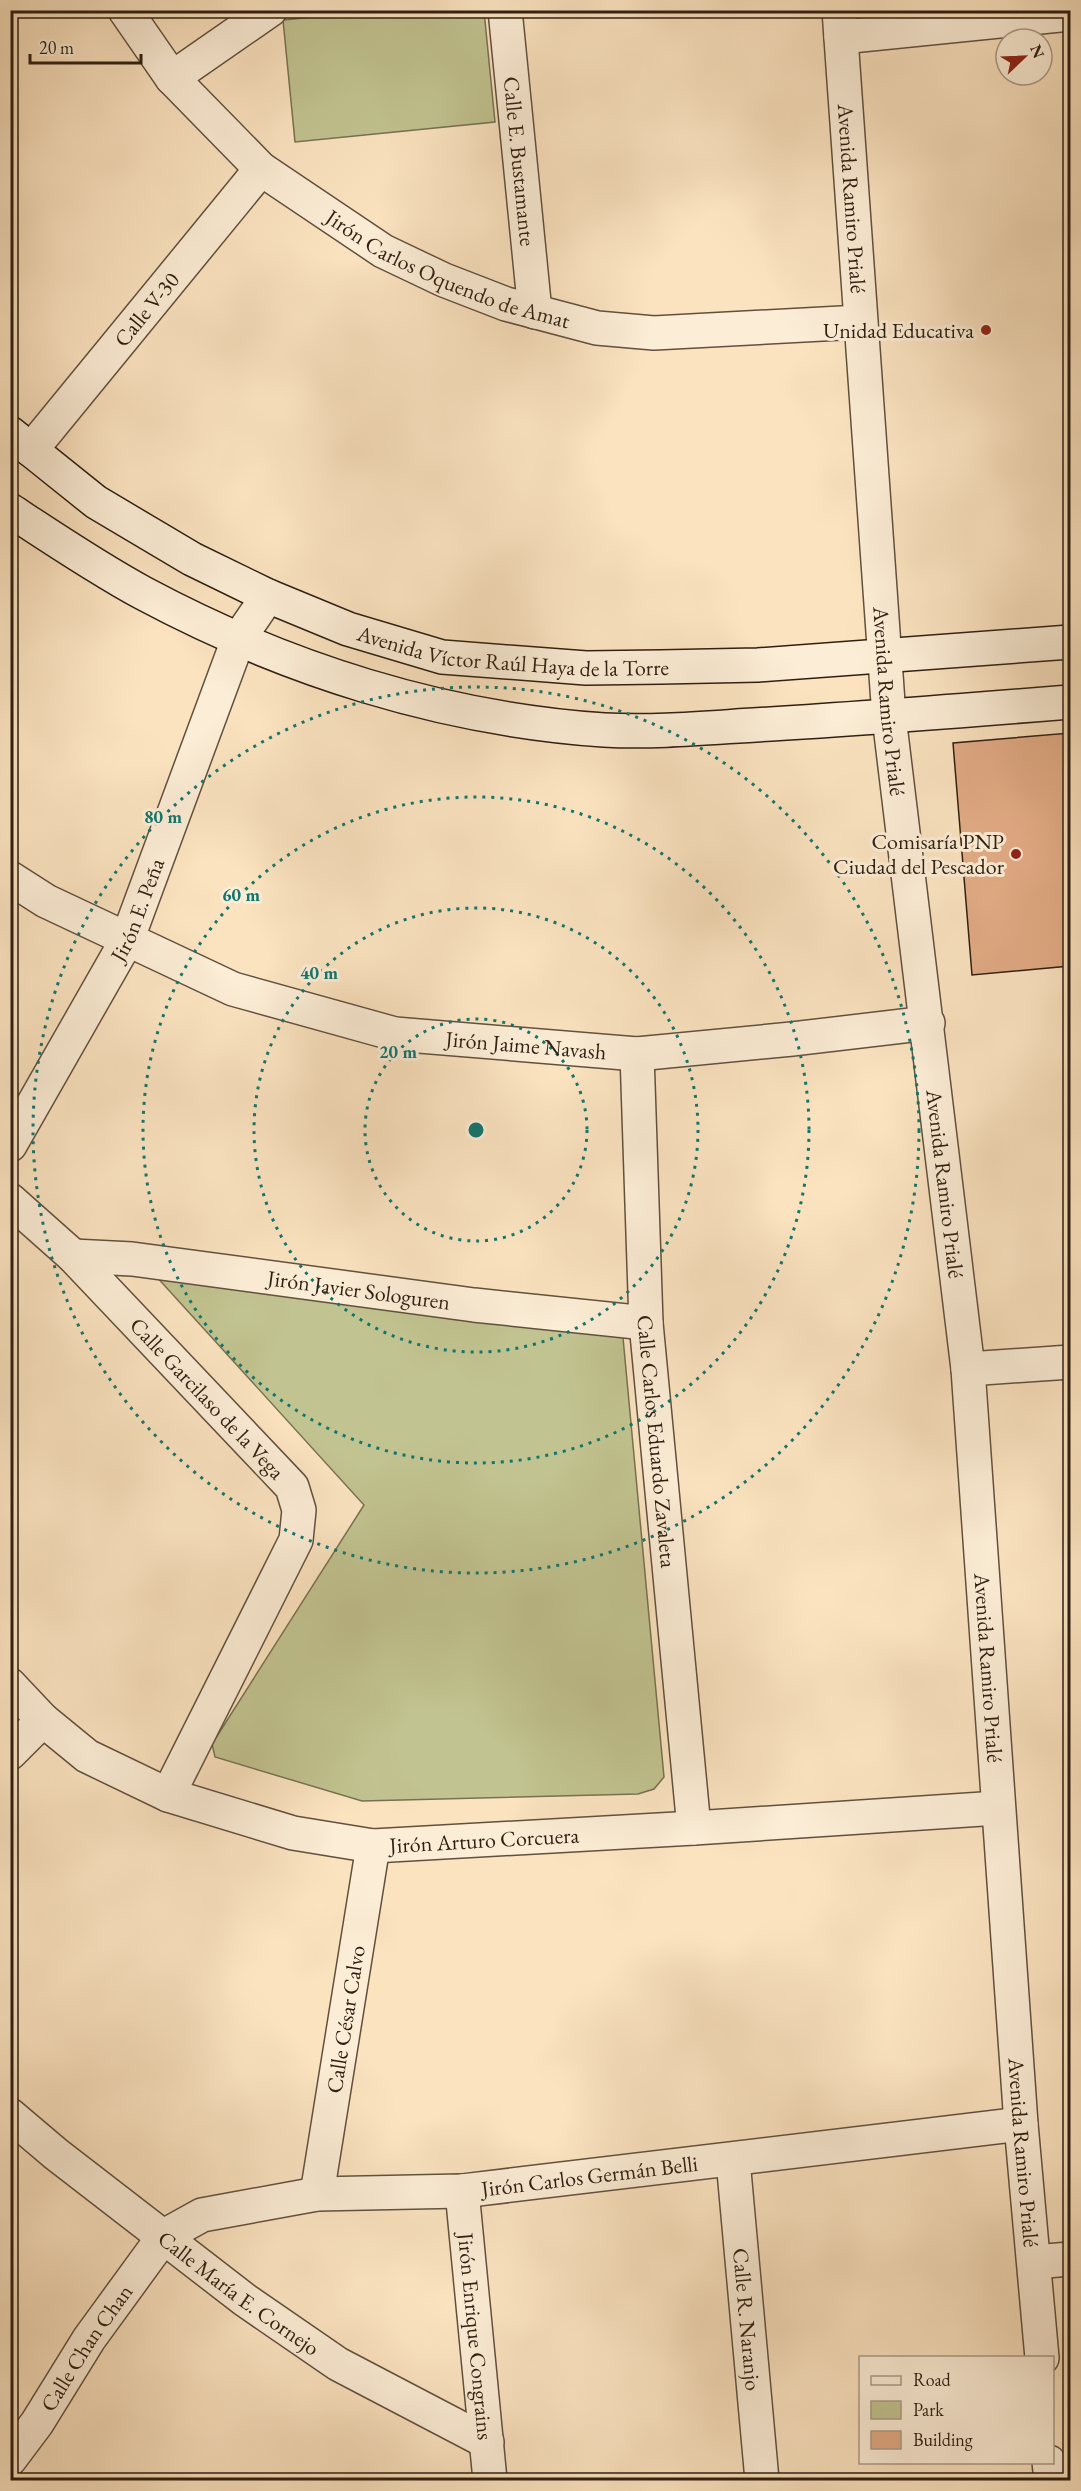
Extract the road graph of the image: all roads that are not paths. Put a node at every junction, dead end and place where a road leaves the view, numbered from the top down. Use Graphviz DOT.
graph roads {
  1 [pos="124,10"];
  2 [pos="270,10"];
  3 [pos="505,10"];
  4 [pos="1071,14"];
  5 [pos="840,24"];
  6 [pos="172,78"];
  7 [pos="261,170"];
  8 [pos="535,312"];
  9 [pos="860,322"];
  10 [pos="21,441"];
  11 [pos="10,510"];
  12 [pos="268,596"];
  13 [pos="238,640"];
  14 [pos="1071,642"];
  15 [pos="884,656"];
  16 [pos="1071,702"];
  17 [pos="890,717"];
  18 [pos="10,878"];
  19 [pos="127,940"];
  20 [pos="928,1023"];
  21 [pos="637,1054"];
  22 [pos="10,1145"];
  23 [pos="10,1200"];
  24 [pos="73,1256"];
  25 [pos="645,1323"];
  26 [pos="1071,1362"];
  27 [pos="968,1368"];
  28 [pos="10,1685"];
  29 [pos="43,1720"];
  30 [pos="10,1753"];
  31 [pos="168,1795"];
  32 [pos="998,1808"];
  33 [pos="694,1828"];
  34 [pos="373,1846"];
  35 [pos="10,2115"];
  36 [pos="1021,2124"];
  37 [pos="733,2160"];
  38 [pos="462,2191"];
  39 [pos="317,2194"];
  40 [pos="164,2236"];
  41 [pos="1071,2259"];
  42 [pos="1035,2262"];
  43 [pos="1042,2356"];
  44 [pos="487,2442"];
  45 [pos="10,2459"];
  46 [pos="1049,2464"];
  47 [pos="490,2481"];
  48 [pos="762,2481"];
  49 [pos="1051,2481"];
  1 -- 6 [label="street, Jirón Carlos Oquendo de Amat"];
  2 -- 6 [label="street"];
  3 -- 8 [label="street, Calle E. Bustamante"];
  4 -- 5 [label="street"];
  5 -- 9 [label="street, Avenida Ramiro Prialé"];
  6 -- 7 [label="street, Jirón Carlos Oquendo de Amat"];
  7 -- 8 [label="street, Jirón Carlos Oquendo de Amat"];
  7 -- 10 [label="street, Calle V-30"];
  8 -- 9 [label="street, Jirón Carlos Oquendo de Amat"];
  9 -- 15 [label="street, Avenida Ramiro Prialé"];
  10 -- 12 [label="street, Avenida Víctor Raúl Haya de la Torre"];
  11 -- 13 [label="street"];
  12 -- 13 [label="street, Jirón E. Peña"];
  12 -- 15 [label="street, Avenida Víctor Raúl Haya de la Torre"];
  13 -- 17 [label="street"];
  13 -- 19 [label="street, Jirón E. Peña"];
  14 -- 15 [label="street, Avenida Víctor Raúl Haya de la Torre"];
  15 -- 17 [label="street, Avenida Ramiro Prialé"];
  16 -- 17 [label="street"];
  17 -- 20 [label="street, Avenida Ramiro Prialé"];
  18 -- 19 [label="street, Jirón Jaime Navash"];
  19 -- 21 [label="street, Jirón Jaime Navash"];
  19 -- 22 [label="street, Jirón E. Peña"];
  20 -- 21 [label="street, Jirón Jaime Navash"];
  20 -- 27 [label="street, Avenida Ramiro Prialé"];
  21 -- 25 [label="street, Calle Carlos Eduardo Zavaleta"];
  23 -- 24 [label="street, Calle Garcilaso de la Vega"];
  24 -- 25 [label="street, Jirón Javier Sologuren"];
  24 -- 31 [label="street, Calle Garcilaso de la Vega"];
  25 -- 33 [label="street, Calle Carlos Eduardo Zavaleta"];
  26 -- 27 [label="street"];
  27 -- 32 [label="street, Avenida Ramiro Prialé"];
  28 -- 29 [label="street, Jirón Arturo Corcuera"];
  29 -- 30 [label="street"];
  29 -- 31 [label="street, Jirón Arturo Corcuera"];
  31 -- 34 [label="street, Jirón Arturo Corcuera"];
  32 -- 33 [label="street, Jirón Arturo Corcuera"];
  32 -- 36 [label="street, Avenida Ramiro Prialé"];
  33 -- 34 [label="street, Jirón Arturo Corcuera"];
  34 -- 39 [label="street, Calle César Calvo"];
  35 -- 40 [label="street, Calle María E. Cornejo"];
  36 -- 37 [label="street, Jirón Carlos Germán Belli"];
  36 -- 42 [label="street, Avenida Ramiro Prialé"];
  37 -- 38 [label="street, Jirón Carlos Germán Belli"];
  37 -- 48 [label="street, Calle R. Naranjo"];
  38 -- 39 [label="street, Jirón Carlos Germán Belli"];
  38 -- 44 [label="street, Jirón Enrique Congrains"];
  39 -- 40 [label="street, Jirón Carlos Germán Belli"];
  40 -- 44 [label="street, Calle María E. Cornejo"];
  40 -- 45 [label="street, Calle Chan Chan"];
  41 -- 42 [label="street"];
  42 -- 43 [label="street, Avenida Ramiro Prialé"];
  44 -- 47 [label="street, Jirón Enrique Congrains"];
  46 -- 49 [label="street"];
}
